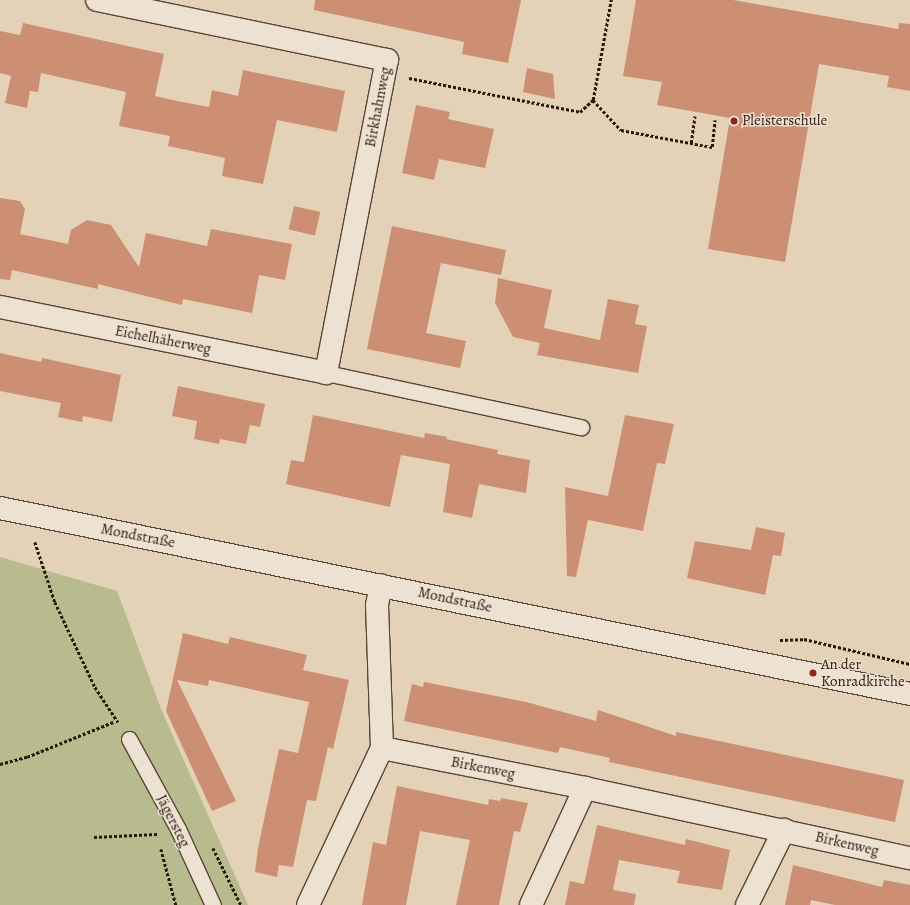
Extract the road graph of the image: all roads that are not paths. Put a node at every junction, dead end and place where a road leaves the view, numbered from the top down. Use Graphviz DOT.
graph roads {
  1 [pos="97,0"];
  2 [pos="0,307"];
  3 [pos="326,373"];
  4 [pos="581,427"];
  5 [pos="0,508"];
  6 [pos="381,585"];
  7 [pos="910,694"];
  8 [pos="129,739"];
  9 [pos="382,748"];
  10 [pos="585,788"];
  11 [pos="784,830"];
  12 [pos="910,858"];
  13 [pos="213,905"];
  14 [pos="308,905"];
  15 [pos="531,905"];
  16 [pos="747,905"];
  1 -- 3 [label="street, Birkhahnweg"];
  2 -- 3 [label="street, Eichelhäherweg"];
  3 -- 4 [label="lane"];
  5 -- 6 [label="street, Mondstraße"];
  6 -- 7 [label="street, Mondstraße"];
  6 -- 9 [label="street"];
  8 -- 13 [label="lane, Jägersteg"];
  9 -- 10 [label="street, Birkenweg"];
  9 -- 14 [label="street"];
  10 -- 11 [label="street, Birkenweg"];
  10 -- 15 [label="street"];
  11 -- 12 [label="street, Birkenweg"];
  11 -- 16 [label="street"];
}
